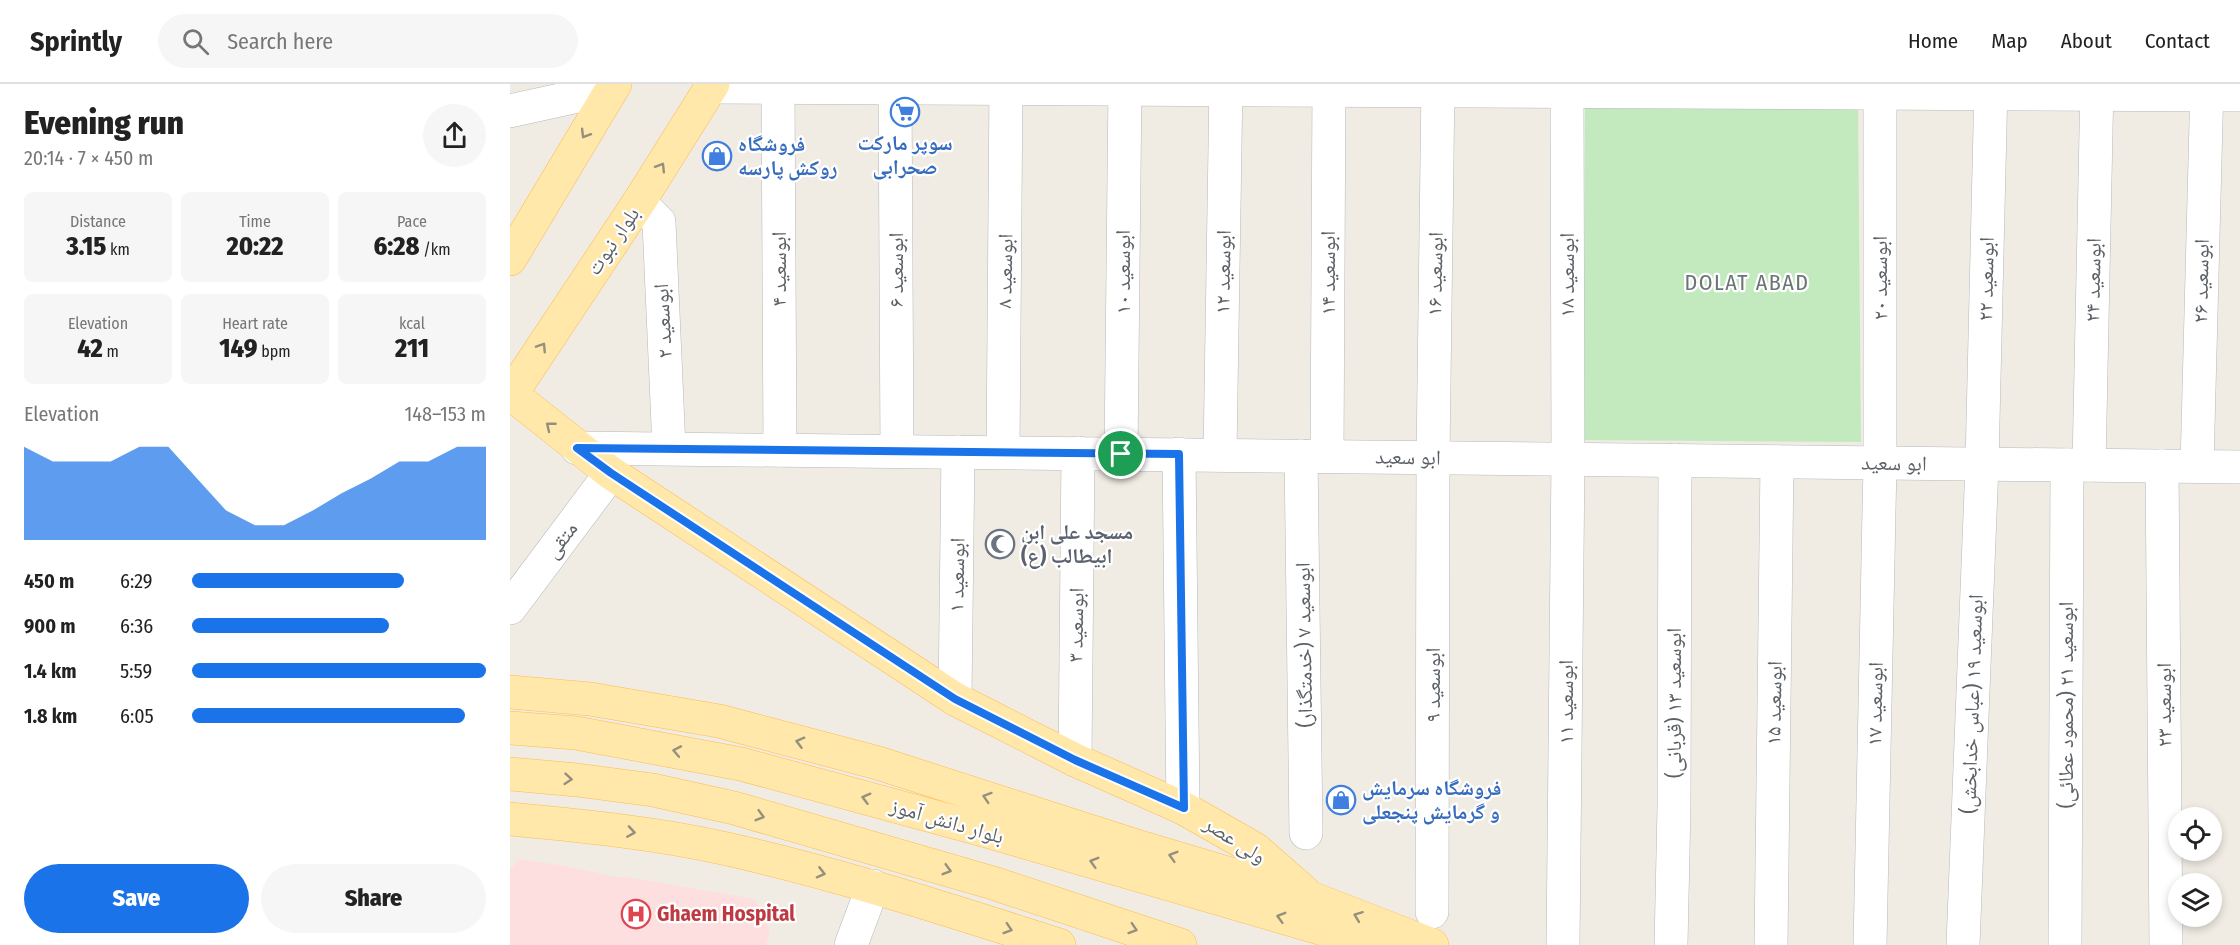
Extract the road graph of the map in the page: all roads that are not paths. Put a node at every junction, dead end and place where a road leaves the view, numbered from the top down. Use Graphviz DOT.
graph roads {
  1 [pos="712,86"];
  2 [pos="895,86"];
  3 [pos="1006,86"];
  4 [pos="1125,87"];
  5 [pos="1226,87"];
  6 [pos="1329,87"];
  7 [pos="778,88"];
  8 [pos="1438,88"];
  9 [pos="1663,88"];
  10 [pos="604,89"];
  11 [pos="1880,89"];
  12 [pos="1991,89"];
  13 [pos="2097,89"];
  14 [pos="2206,89"];
  15 [pos="1567,92"];
  16 [pos="2240,95"];
  17 [pos="510,111"];
  18 [pos="639,202"];
  19 [pos="510,259"];
  20 [pos="511,395"];
  21 [pos="577,448"];
  22 [pos="669,448"];
  23 [pos="780,450"];
  24 [pos="897,451"];
  25 [pos="958,452"];
  26 [pos="1003,453"];
  27 [pos="1078,453"];
  28 [pos="1121,454"];
  29 [pos="1179,454"];
  30 [pos="1220,455"];
  31 [pos="1314,456"];
  32 [pos="1433,458"];
  33 [pos="1568,459"];
  34 [pos="1675,460"];
  35 [pos="1777,462"];
  36 [pos="1880,463"];
  37 [pos="1982,464"];
  38 [pos="2078,465"];
  39 [pos="2162,466"];
  40 [pos="2197,466"];
  41 [pos="2240,467"];
  42 [pos="611,473"];
  43 [pos="510,608"];
  44 [pos="510,692"];
  45 [pos="955,699"];
  46 [pos="510,728"];
  47 [pos="1075,760"];
  48 [pos="510,774"];
  49 [pos="1184,808"];
  50 [pos="510,819"];
  51 [pos="1306,833"];
  52 [pos="873,886"];
  53 [pos="1311,898"];
  54 [pos="1432,912"];
  55 [pos="850,945"];
  56 [pos="1059,945"];
  57 [pos="1180,945"];
  58 [pos="1378,945"];
  59 [pos="1432,945"];
  60 [pos="1563,945"];
  61 [pos="1671,945"];
  62 [pos="1771,945"];
  63 [pos="1870,945"];
  64 [pos="1963,945"];
  65 [pos="2065,945"];
  66 [pos="2166,945"];
  1 -- 7 [label="street"];
  18 -- 1 [label="main road, بلوار نبوت, one-way"];
  2 -- 3 [label="street"];
  2 -- 7 [label="street"];
  2 -- 24 [label="street, ابوسعید ۶"];
  3 -- 4 [label="street"];
  3 -- 26 [label="street, ابوسعید ۸"];
  4 -- 5 [label="street"];
  4 -- 28 [label="street, ابوسعید ۱۰"];
  5 -- 6 [label="street"];
  5 -- 30 [label="street, ابوسعید ۱۲"];
  6 -- 8 [label="street"];
  6 -- 31 [label="street, ابوسعید ۱۴"];
  7 -- 23 [label="street, ابوسعید ۴"];
  8 -- 15 [label="street"];
  8 -- 32 [label="street, ابوسعید ۱۶"];
  9 -- 11 [label="street"];
  9 -- 15 [label="street"];
  10 -- 17 [label="street"];
  10 -- 19 [label="main road, one-way"];
  11 -- 12 [label="street"];
  11 -- 36 [label="street, ابوسعید ۲۰"];
  12 -- 13 [label="street"];
  12 -- 37 [label="street, ابوسعید ۲۲"];
  13 -- 14 [label="street"];
  13 -- 38 [label="street, ابوسعید ۲۴"];
  14 -- 16 [label="street"];
  14 -- 40 [label="street, ابوسعید ۲۶"];
  15 -- 33 [label="street, ابوسعید ۱۸"];
  20 -- 18 [label="main road, بلوار نبوت, one-way"];
  18 -- 22 [label="street, ابوسعید ۲"];
  21 -- 20 [label="main road, ولی عصر, one-way"];
  21 -- 22 [label="street, ابو سعید"];
  21 -- 42 [label="main road, ولی عصر"];
  22 -- 23 [label="street, ابو سعید"];
  23 -- 24 [label="street, ابو سعید"];
  24 -- 25 [label="street, ابو سعید"];
  25 -- 26 [label="street, ابو سعید"];
  25 -- 45 [label="street, ابوسعید ۱"];
  26 -- 27 [label="street, ابو سعید"];
  27 -- 28 [label="street, ابو سعید"];
  27 -- 47 [label="street, ابوسعید ۳"];
  28 -- 29 [label="street, ابو سعید"];
  29 -- 30 [label="street, ابو سعید"];
  29 -- 49 [label="street"];
  30 -- 31 [label="street, ابو سعید"];
  31 -- 32 [label="street, ابو سعید"];
  31 -- 51 [label="street, ابوسعید ۷ (خدمتگذار)"];
  32 -- 33 [label="street, ابو سعید"];
  32 -- 54 [label="street, ابوسعید ۹"];
  33 -- 34 [label="street, ابو سعید"];
  33 -- 60 [label="street, ابوسعید ۱۱"];
  34 -- 35 [label="street, ابو سعید"];
  34 -- 61 [label="street, ابوسعید ۱۳ (قربانی)"];
  35 -- 36 [label="street, ابو سعید"];
  35 -- 62 [label="street, ابوسعید ۱۵"];
  36 -- 37 [label="street, ابو سعید"];
  36 -- 63 [label="street, ابوسعید ۱۷"];
  37 -- 38 [label="street, ابو سعید"];
  37 -- 64 [label="street, ابوسعید ۱۹ (عباس خدابخش)"];
  38 -- 39 [label="street, ابو سعید"];
  38 -- 65 [label="street, ابوسعید ۲۱ (محمود عطائی)"];
  39 -- 40 [label="street, ابو سعید"];
  39 -- 66 [label="street, ابوسعید ۲۳"];
  40 -- 41 [label="street, ابو سعید"];
  42 -- 43 [label="street, متقی"];
  42 -- 45 [label="main road, ولی عصر"];
  53 -- 44 [label="main road, one-way"];
  45 -- 47 [label="main road, ولی عصر"];
  58 -- 46 [label="main road, بلوار دانش آموز, one-way"];
  47 -- 49 [label="main road, ولی عصر"];
  48 -- 57 [label="main road, one-way"];
  49 -- 53 [label="main road, ولی عصر"];
  50 -- 52 [label="main road, one-way"];
  52 -- 55 [label="street"];
  52 -- 56 [label="main road, one-way"];
  59 -- 53 [label="main road, one-way"];
}
